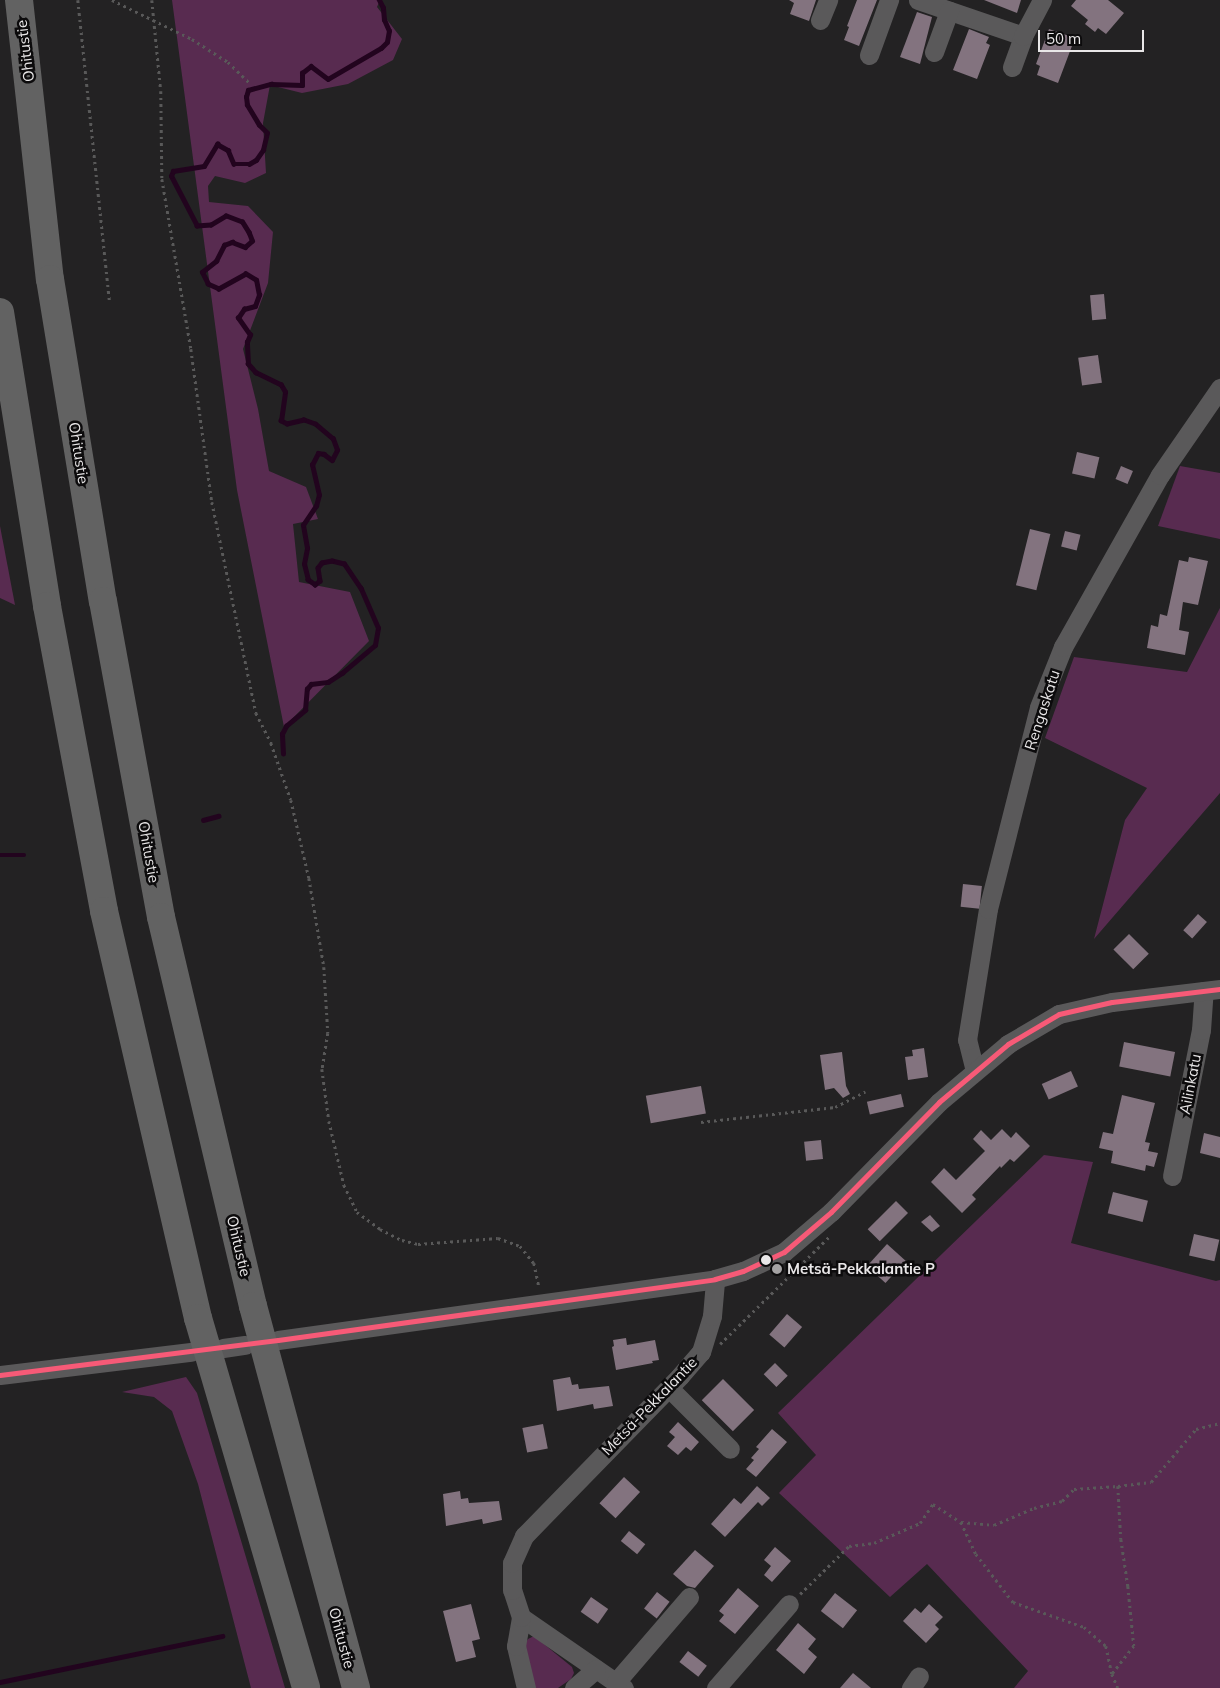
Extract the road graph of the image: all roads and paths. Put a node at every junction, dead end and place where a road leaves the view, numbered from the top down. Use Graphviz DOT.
graph roads {
  1 [pos="18,0"];
  2 [pos="78,0"];
  3 [pos="112,0"];
  4 [pos="152,0"];
  5 [pos="828,0"];
  6 [pos="889,0"];
  7 [pos="918,0"];
  8 [pos="1042,0"];
  9 [pos="949,11"];
  10 [pos="820,20"];
  11 [pos="155,21"];
  12 [pos="1023,36"];
  13 [pos="934,52"];
  14 [pos="869,55"];
  15 [pos="1012,67"];
  16 [pos="250,83"];
  17 [pos="110,303"];
  18 [pos="0,312"];
  19 [pos="1220,388"];
  20 [pos="1212,990"];
  21 [pos="975,1071"];
  22 [pos="865,1092"];
  23 [pos="701,1122"];
  24 [pos="1172,1176"];
  25 [pos="832,1234"];
  26 [pos="807,1258"];
  27 [pos="800,1261"];
  28 [pos="715,1279"];
  29 [pos="543,1303"];
  30 [pos="278,1340"];
  31 [pos="245,1345"];
  32 [pos="223,1348"];
  33 [pos="714,1350"];
  34 [pos="191,1352"];
  35 [pos="0,1375"];
  36 [pos="669,1388"];
  37 [pos="1220,1423"];
  38 [pos="730,1449"];
  39 [pos="1118,1486"];
  40 [pos="961,1522"];
  41 [pos="689,1597"];
  42 [pos="789,1604"];
  43 [pos="521,1617"];
  44 [pos="596,1668"];
  45 [pos="1112,1674"];
  46 [pos="620,1685"];
  47 [pos="306,1688"];
  48 [pos="356,1688"];
  49 [pos="526,1688"];
  50 [pos="574,1688"];
  51 [pos="716,1688"];
  52 [pos="1118,1688"];
  1 -- 48 [label="highway, Ohitustie"];
  2 -- 17 [label="path"];
  3 -- 11 [label="path"];
  4 -- 11 [label="path"];
  5 -- 10 [label="street"];
  6 -- 14 [label="street"];
  7 -- 9 [label="street"];
  8 -- 12 [label="street"];
  9 -- 12 [label="street"];
  9 -- 13 [label="street"];
  11 -- 16 [label="path"];
  11 -- 29 [label="path"];
  12 -- 15 [label="street"];
  18 -- 47 [label="highway"];
  19 -- 21 [label="street, Rengaskatu"];
  20 -- 21 [label="street"];
  20 -- 24 [label="street, Ailinkatu"];
  21 -- 28 [label="street"];
  22 -- 23 [label="path"];
  25 -- 26 [label="path"];
  26 -- 27 [label="path"];
  26 -- 33 [label="path"];
  28 -- 29 [label="street"];
  28 -- 36 [label="street, Metsä-Pekkalantie"];
  29 -- 30 [label="street"];
  31 -- 32 [label="street"];
  34 -- 35 [label="street"];
  36 -- 38 [label="street"];
  36 -- 43 [label="street, Metsä-Pekkalantie"];
  37 -- 39 [label="path"];
  39 -- 40 [label="path"];
  39 -- 45 [label="path"];
  40 -- 42 [label="path"];
  40 -- 45 [label="path"];
  41 -- 46 [label="street"];
  42 -- 51 [label="street"];
  43 -- 44 [label="street"];
  43 -- 49 [label="street, Metsä-Pekkalantie"];
  44 -- 46 [label="street"];
  44 -- 50 [label="street"];
  45 -- 52 [label="path"];
}
